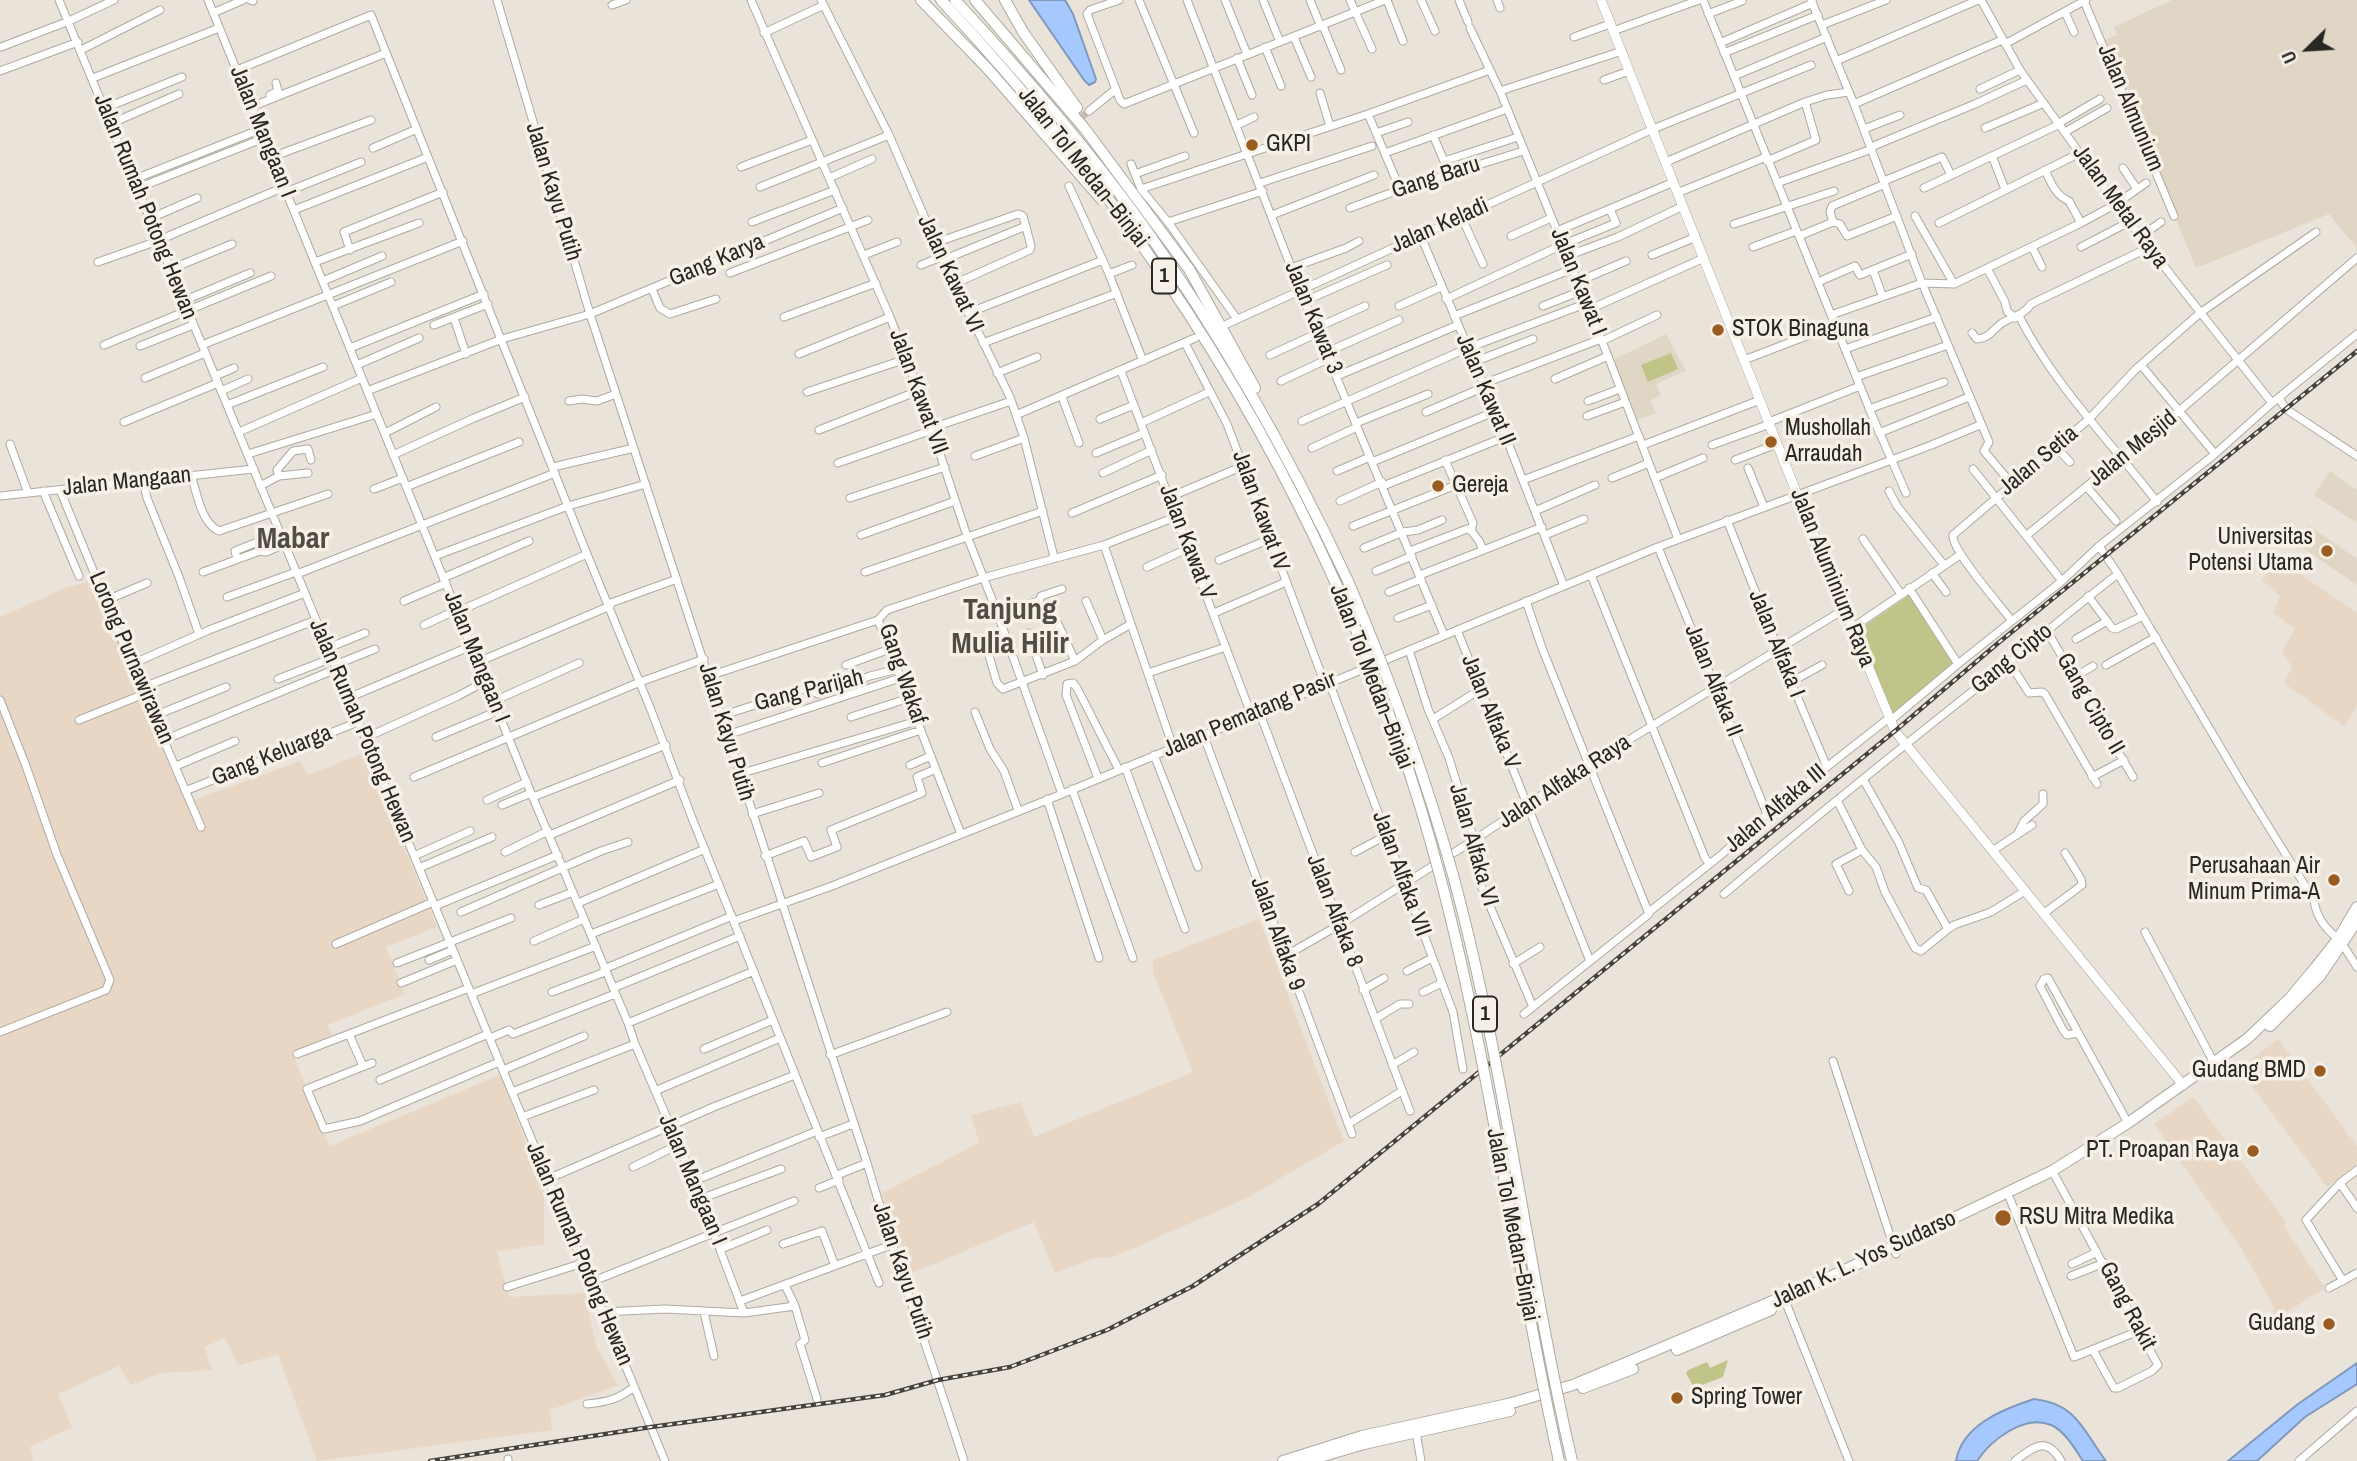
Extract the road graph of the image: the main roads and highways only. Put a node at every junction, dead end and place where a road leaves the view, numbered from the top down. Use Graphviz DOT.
graph roads {
  1 [pos="921,0"];
  2 [pos="942,0"];
  3 [pos="955,0"];
  4 [pos="975,0"];
  5 [pos="1004,0"];
  6 [pos="1601,0"];
  7 [pos="1139,193"];
  8 [pos="1149,253"];
  9 [pos="1326,535"];
  10 [pos="2357,907"];
  11 [pos="2357,921"];
  12 [pos="2340,942"];
  13 [pos="2185,1088"];
  14 [pos="2004,1199"];
  15 [pos="1895,1251"];
  16 [pos="1283,1461"];
  17 [pos="1306,1461"];
  18 [pos="1559,1461"];
  19 [pos="1572,1461"];
  1 -- 8 [label="highway"];
  2 -- 8 [label="highway, Jalan Tol Medan–Binjai / 1"];
  3 -- 9 [label="highway, Jalan Tol Medan–Binjai / 1"];
  4 -- 7 [label="highway"];
  5 -- 7 [label="highway"];
  6 -- 13 [label="main road, Jalan Aluminium Raya"];
  7 -- 9 [label="highway"];
  8 -- 18 [label="highway, Jalan Tol Medan–Binjai / 1, bridge"];
  9 -- 19 [label="highway, Jalan Tol Medan–Binjai / 1, bridge"];
  10 -- 12 [label="highway, Jalan K. L. Yos Sudarso"];
  11 -- 12 [label="highway, Jalan K. L. Yos Sudarso"];
  12 -- 13 [label="highway, Jalan K. L. Yos Sudarso"];
  12 -- 13 [label="highway, Jalan K. L. Yos Sudarso"];
  13 -- 14 [label="highway, Jalan K. L. Yos Sudarso"];
  13 -- 14 [label="highway, Jalan K. L. Yos Sudarso"];
  14 -- 15 [label="highway, Jalan K. L. Yos Sudarso"];
  15 -- 16 [label="highway, Jalan K. L. Yos Sudarso"];
  15 -- 17 [label="highway, Jalan K. L. Yos Sudarso"];
}
